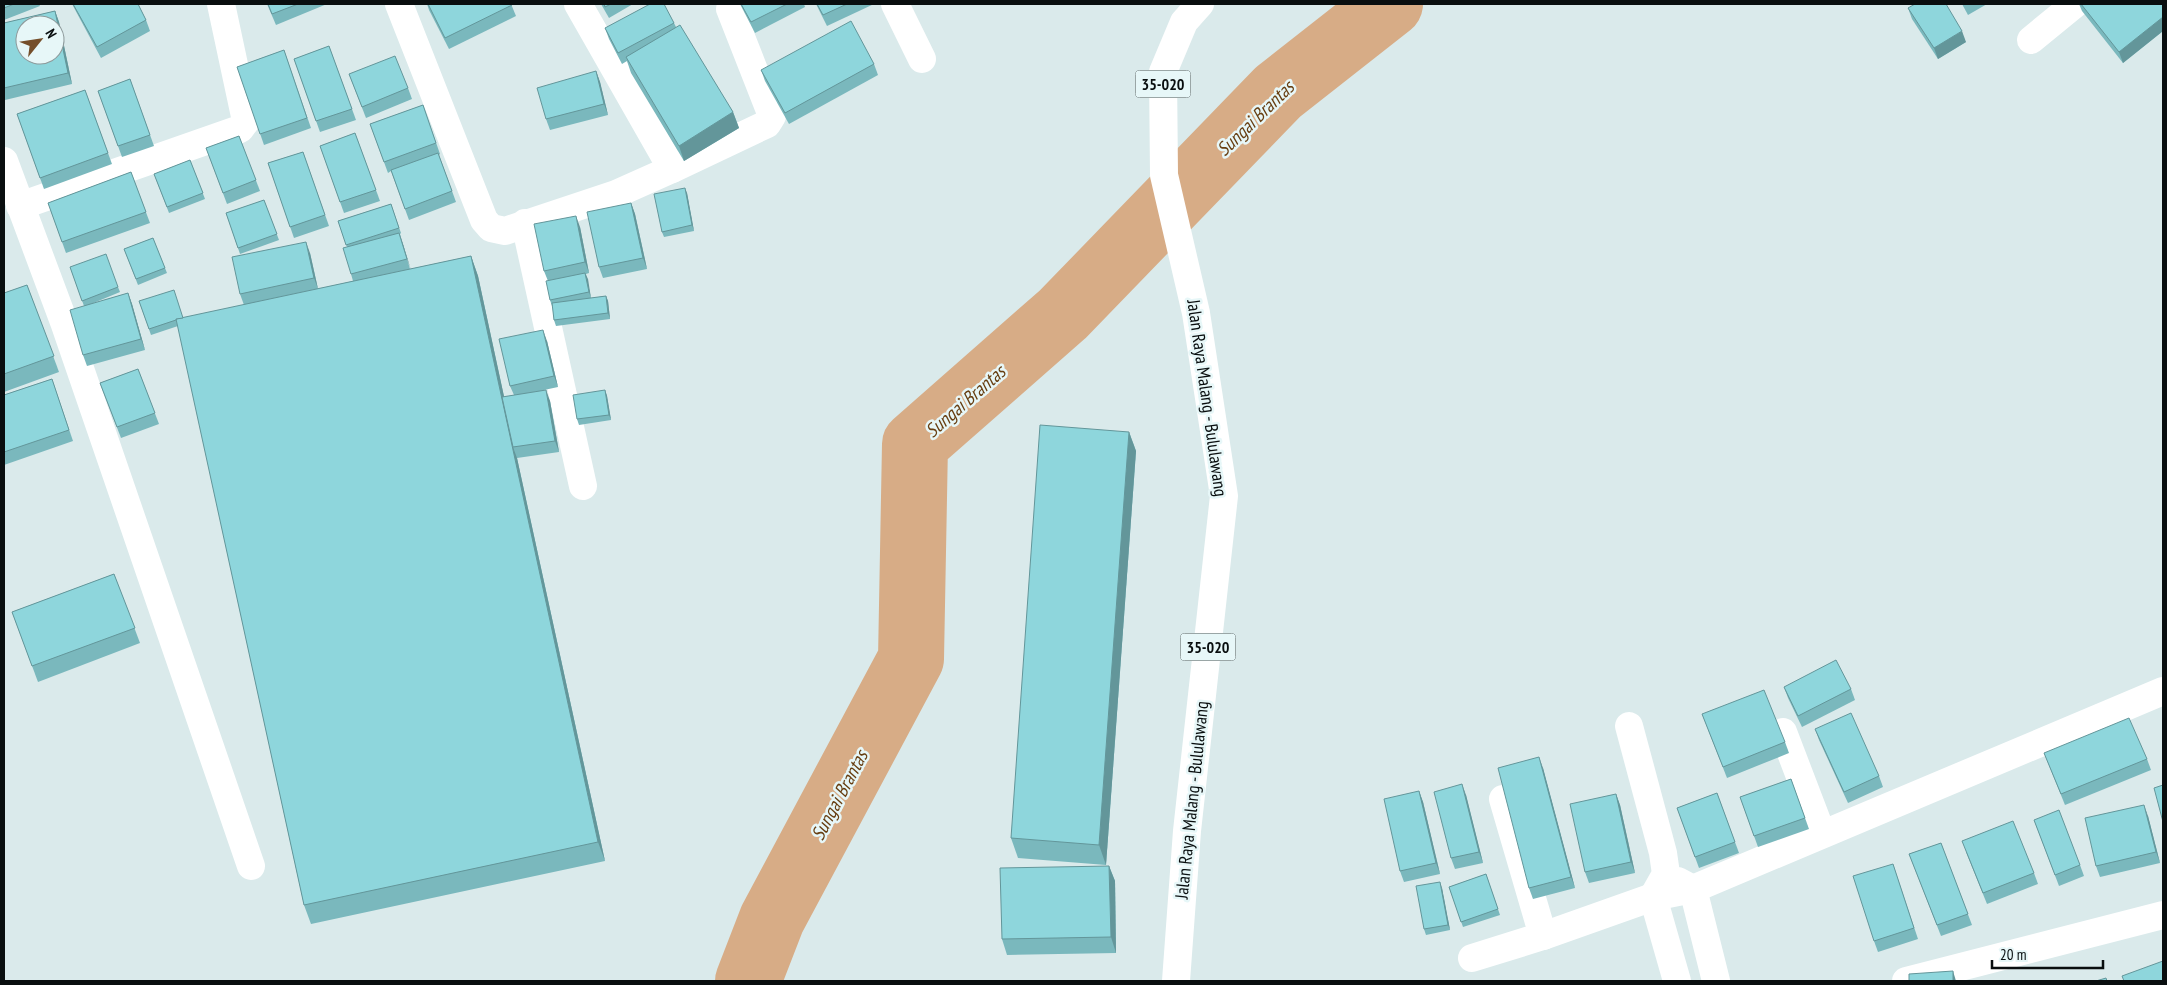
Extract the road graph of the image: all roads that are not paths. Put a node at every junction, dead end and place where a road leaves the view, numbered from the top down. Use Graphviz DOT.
graph roads {
  1 [pos="221,4"];
  2 [pos="399,4"];
  3 [pos="578,4"];
  4 [pos="895,4"];
  5 [pos="1200,4"];
  6 [pos="2075,4"];
  7 [pos="730,8"];
  8 [pos="2031,40"];
  9 [pos="922,59"];
  10 [pos="4,161"];
  11 [pos="672,169"];
  12 [pos="20,206"];
  13 [pos="525,223"];
  14 [pos="583,486"];
  15 [pos="2163,691"];
  16 [pos="1629,726"];
  17 [pos="1783,732"];
  18 [pos="1503,799"];
  19 [pos="1822,834"];
  20 [pos="251,866"];
  21 [pos="1659,886"];
  22 [pos="1693,890"];
  23 [pos="2163,915"];
  24 [pos="1543,936"];
  25 [pos="1472,958"];
  26 [pos="1176,981"];
  27 [pos="1677,981"];
  28 [pos="1716,981"];
  29 [pos="1906,981"];
  1 -- 12 [label="street"];
  2 -- 13 [label="street"];
  3 -- 11 [label="street"];
  4 -- 9 [label="street"];
  5 -- 26 [label="street, Jalan Raya Malang - Bululawang / 35-020"];
  6 -- 8 [label="street"];
  7 -- 11 [label="street"];
  10 -- 12 [label="street"];
  11 -- 13 [label="street"];
  12 -- 20 [label="street"];
  13 -- 14 [label="street"];
  15 -- 19 [label="street"];
  16 -- 21 [label="street"];
  17 -- 19 [label="street"];
  18 -- 24 [label="street"];
  19 -- 22 [label="street"];
  21 -- 22 [label="street"];
  21 -- 24 [label="street"];
  21 -- 27 [label="street"];
  22 -- 28 [label="street"];
  23 -- 29 [label="street"];
  24 -- 25 [label="street"];
}
